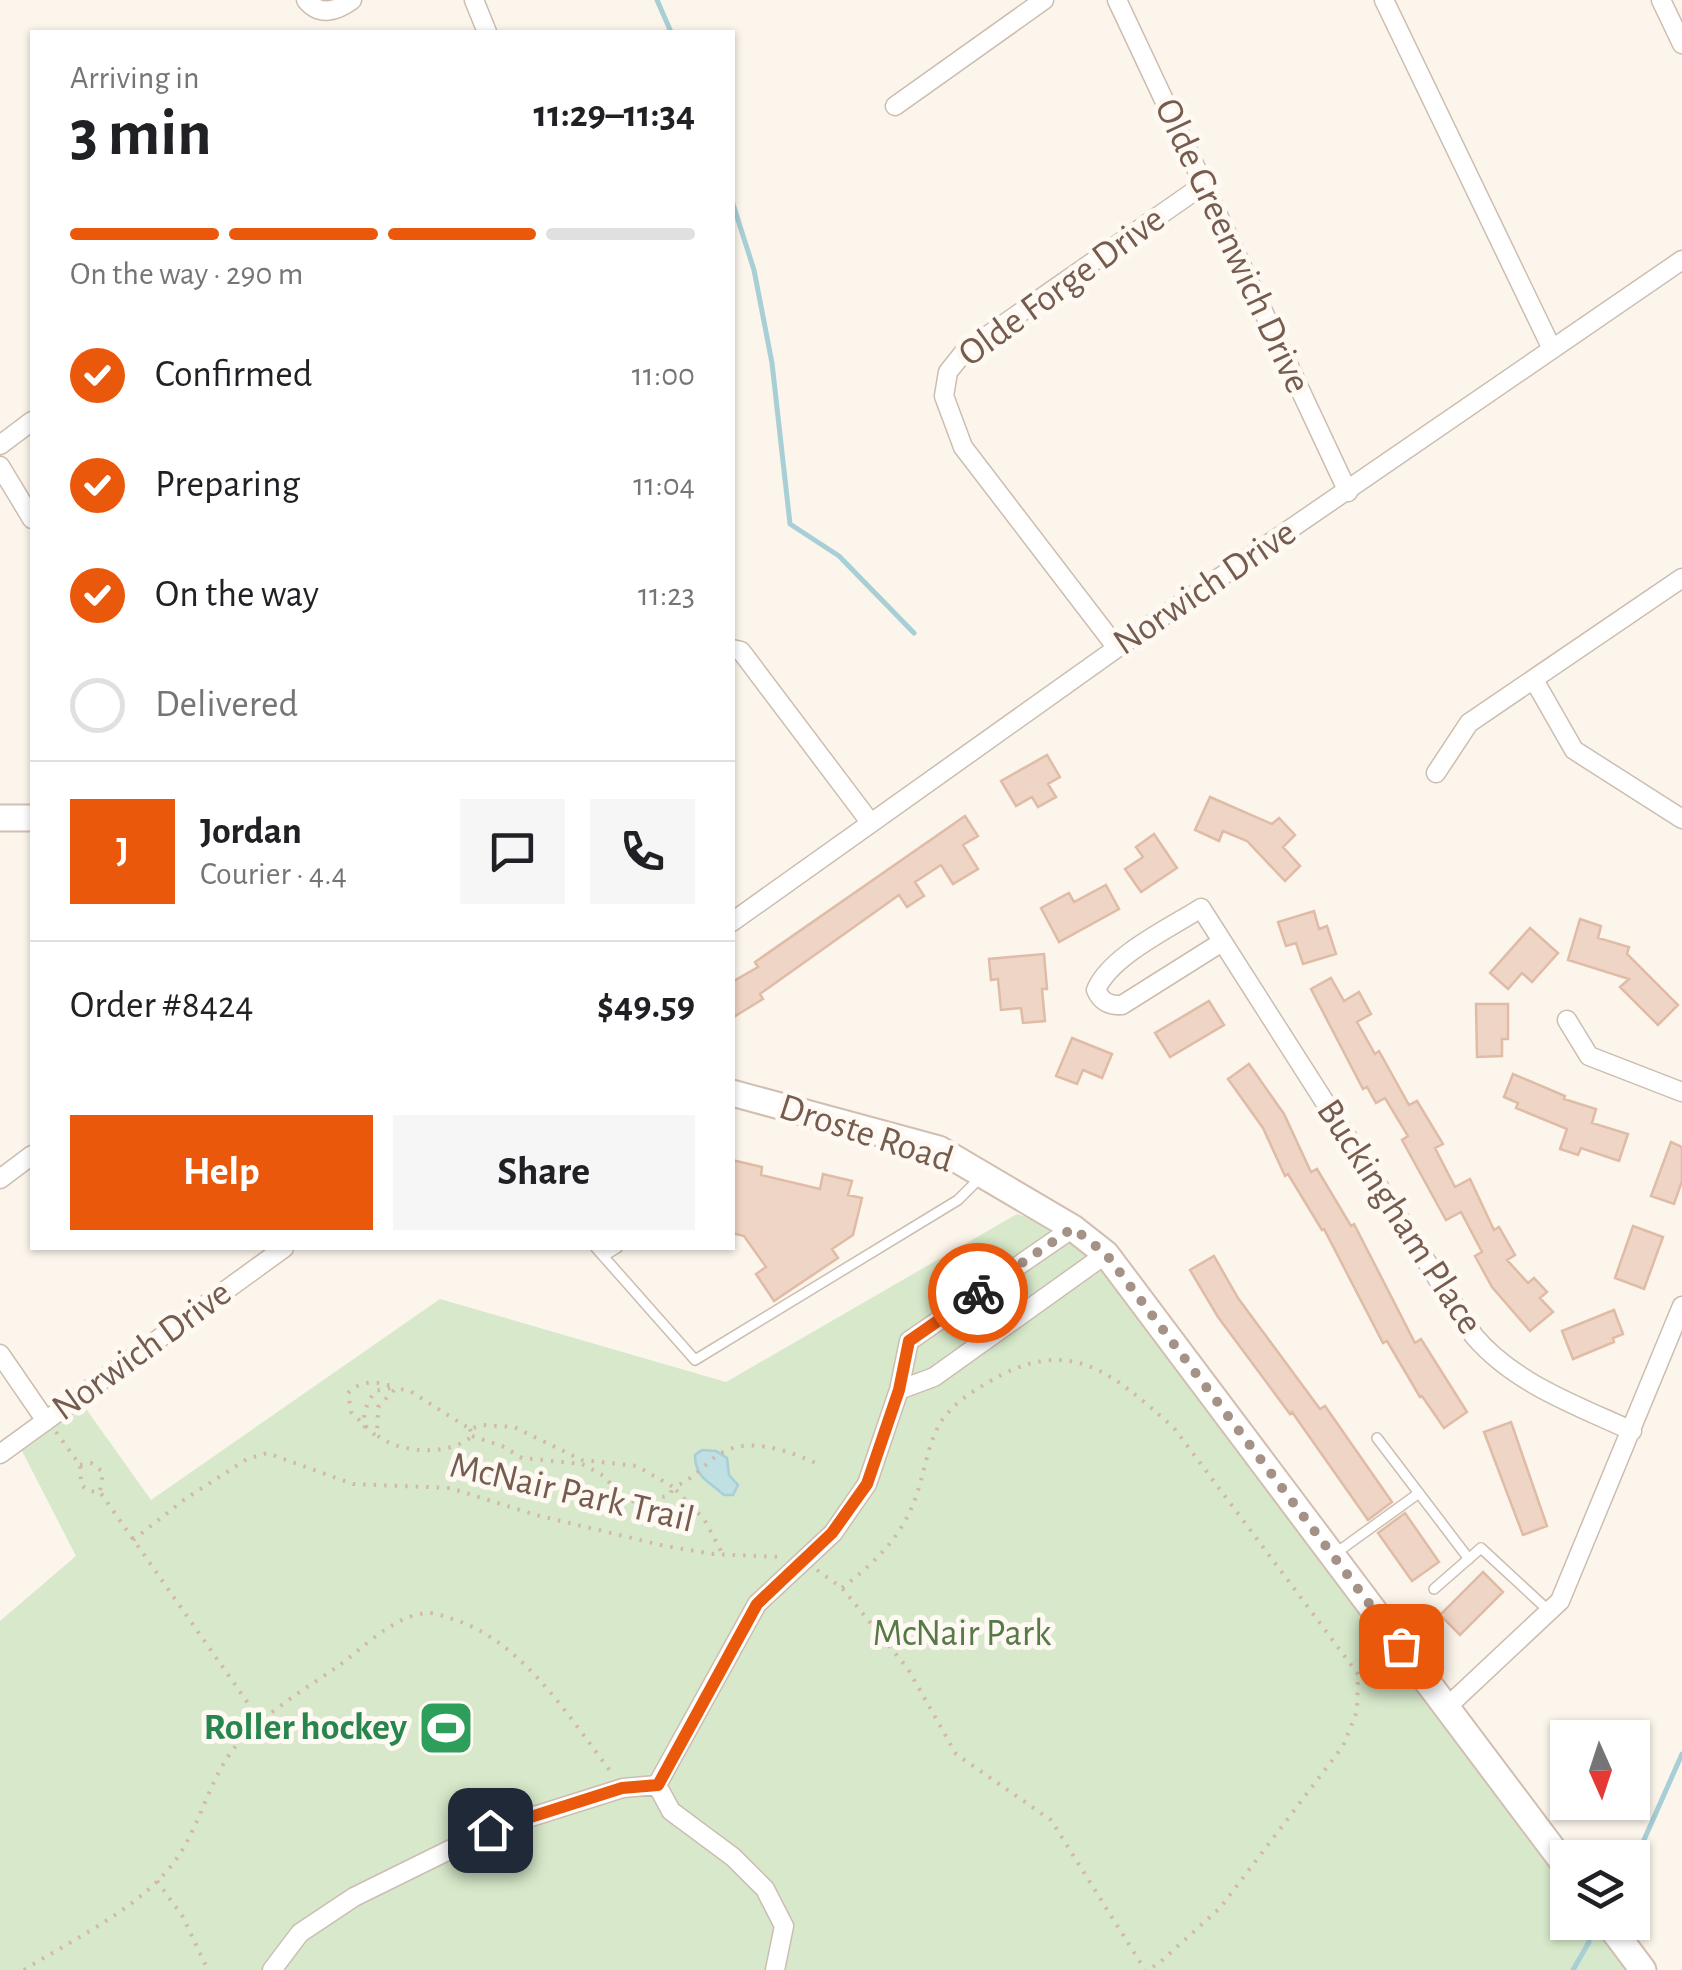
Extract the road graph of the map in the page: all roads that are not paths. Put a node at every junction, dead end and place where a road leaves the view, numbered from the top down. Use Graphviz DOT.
graph roads {
  1 [pos="306,0"];
  2 [pos="352,0"];
  3 [pos="474,0"];
  4 [pos="1044,0"];
  5 [pos="1117,0"];
  6 [pos="1384,0"];
  7 [pos="1662,0"];
  8 [pos="486,30"];
  9 [pos="1682,44"];
  10 [pos="895,106"];
  11 [pos="1202,185"];
  12 [pos="1682,260"];
  13 [pos="1552,349"];
  14 [pos="30,422"];
  15 [pos="0,444"];
  16 [pos="0,466"];
  17 [pos="1348,492"];
  18 [pos="30,516"];
  19 [pos="1682,578"];
  20 [pos="1117,648"];
  21 [pos="735,651"];
  22 [pos="1534,680"];
  23 [pos="1436,773"];
  24 [pos="0,818"];
  25 [pos="30,818"];
  26 [pos="1682,819"];
  27 [pos="870,822"];
  28 [pos="735,920"];
  29 [pos="1222,942"];
  30 [pos="1568,1020"];
  31 [pos="1682,1092"];
  32 [pos="735,1094"];
  33 [pos="30,1156"];
  34 [pos="983,1175"];
  35 [pos="0,1179"];
  36 [pos="1073,1228"];
  37 [pos="281,1250"];
  38 [pos="598,1250"];
  39 [pos="614,1250"];
  40 [pos="1106,1254"];
  41 [pos="604,1256"];
  42 [pos="1682,1306"];
  43 [pos="0,1354"];
  44 [pos="899,1390"];
  45 [pos="46,1421"];
  46 [pos="1632,1431"];
  47 [pos="1377,1438"];
  48 [pos="0,1454"];
  49 [pos="1419,1493"];
  50 [pos="1333,1556"];
  51 [pos="1469,1558"];
  52 [pos="1434,1589"];
  53 [pos="1550,1612"];
  54 [pos="1447,1707"];
  55 [pos="658,1785"];
  56 [pos="1550,1846"];
  57 [pos="1620,1940"];
  58 [pos="272,1970"];
  59 [pos="775,1970"];
  60 [pos="1643,1970"];
  1 -- 2 [label="street"];
  3 -- 8 [label="street"];
  4 -- 10 [label="street"];
  5 -- 11 [label="street, Olde Greenwich Drive"];
  6 -- 13 [label="street"];
  7 -- 9 [label="street"];
  11 -- 17 [label="street, Olde Greenwich Drive"];
  11 -- 20 [label="street, Olde Forge Drive"];
  12 -- 13 [label="street, Norwich Drive"];
  13 -- 17 [label="street, Norwich Drive"];
  14 -- 15 [label="street"];
  16 -- 18 [label="street"];
  17 -- 20 [label="street, Norwich Drive"];
  19 -- 22 [label="street"];
  20 -- 27 [label="street, Norwich Drive"];
  21 -- 27 [label="street"];
  22 -- 23 [label="street"];
  22 -- 26 [label="street"];
  24 -- 25 [label="street"];
  27 -- 28 [label="street, Norwich Drive"];
  29 -- 29 [label="street, Buckingham Place"];
  29 -- 46 [label="street, Buckingham Place"];
  30 -- 31 [label="street"];
  32 -- 34 [label="street, Droste Road"];
  33 -- 35 [label="street"];
  34 -- 36 [label="street, Droste Road"];
  34 -- 41 [label="lane"];
  36 -- 40 [label="street, Droste Road"];
  36 -- 44 [label="street"];
  37 -- 45 [label="street, Norwich Drive"];
  38 -- 41 [label="lane"];
  39 -- 41 [label="lane"];
  40 -- 44 [label="street"];
  40 -- 50 [label="street, Droste Road"];
  42 -- 46 [label="street"];
  43 -- 45 [label="street"];
  44 -- 55 [label="street"];
  45 -- 48 [label="street, Norwich Drive"];
  46 -- 53 [label="street"];
  47 -- 49 [label="lane"];
  49 -- 50 [label="lane"];
  49 -- 51 [label="lane"];
  50 -- 54 [label="street, Droste Road"];
  51 -- 52 [label="lane"];
  51 -- 53 [label="lane"];
  53 -- 54 [label="street"];
  54 -- 56 [label="street, Droste Road"];
  55 -- 58 [label="street"];
  55 -- 59 [label="street"];
  57 -- 60 [label="street"];
}
